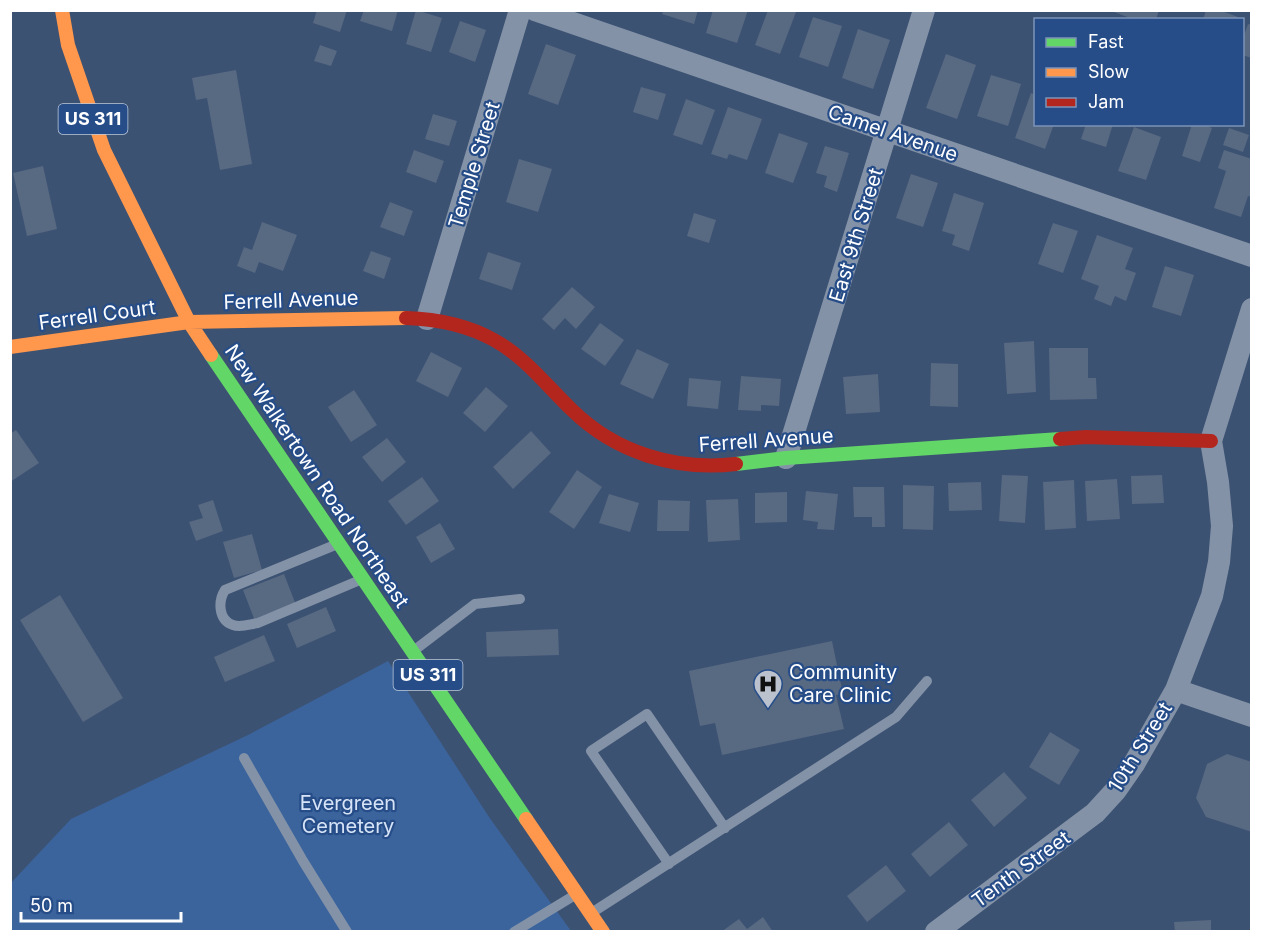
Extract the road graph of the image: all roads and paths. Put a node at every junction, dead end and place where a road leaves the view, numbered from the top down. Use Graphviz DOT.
graph roads {
  1 [pos="62,10"];
  2 [pos="520,10"];
  3 [pos="535,10"];
  4 [pos="924,10"];
  5 [pos="888,132"];
  6 [pos="1251,256"];
  7 [pos="1251,312"];
  8 [pos="428,319"];
  9 [pos="189,322"];
  10 [pos="10,347"];
  11 [pos="1211,441"];
  12 [pos="786,458"];
  13 [pos="338,543"];
  14 [pos="363,579"];
  15 [pos="520,599"];
  16 [pos="412,651"];
  17 [pos="927,681"];
  18 [pos="1176,690"];
  19 [pos="1251,716"];
  20 [pos="244,758"];
  21 [pos="725,828"];
  22 [pos="1077,828"];
  23 [pos="669,864"];
  24 [pos="577,893"];
  25 [pos="591,914"];
  26 [pos="347,932"];
  27 [pos="514,932"];
  28 [pos="603,932"];
  29 [pos="936,932"];
  1 -- 9 [label="street, New Walkertown Road Northeast / US 311"];
  2 -- 8 [label="street, Temple Street"];
  3 -- 5 [label="street, Camel Avenue"];
  4 -- 5 [label="street, East 9th Street"];
  5 -- 6 [label="street, Camel Avenue"];
  5 -- 12 [label="street, East 9th Street"];
  7 -- 11 [label="street"];
  8 -- 9 [label="street, Ferrell Avenue"];
  8 -- 12 [label="street, Ferrell Avenue"];
  9 -- 10 [label="street, Ferrell Court"];
  9 -- 13 [label="street, New Walkertown Road Northeast / US 311"];
  11 -- 12 [label="street, Ferrell Avenue"];
  11 -- 18 [label="street, 10th Street"];
  13 -- 14 [label="street, New Walkertown Road Northeast / US 311"];
  13 -- 14 [label="lane"];
  14 -- 16 [label="street, New Walkertown Road Northeast / US 311"];
  15 -- 16 [label="lane"];
  16 -- 24 [label="street, New Walkertown Road Northeast / US 311"];
  17 -- 21 [label="lane"];
  18 -- 19 [label="street"];
  18 -- 22 [label="street, 10th Street"];
  20 -- 26 [label="lane"];
  21 -- 23 [label="lane"];
  21 -- 23 [label="lane"];
  22 -- 29 [label="street, Tenth Street"];
  23 -- 25 [label="lane"];
  24 -- 25 [label="street, New Walkertown Road Northeast / US 311"];
  24 -- 27 [label="lane"];
  25 -- 28 [label="street, New Walkertown Road Northeast / US 311"];
}
